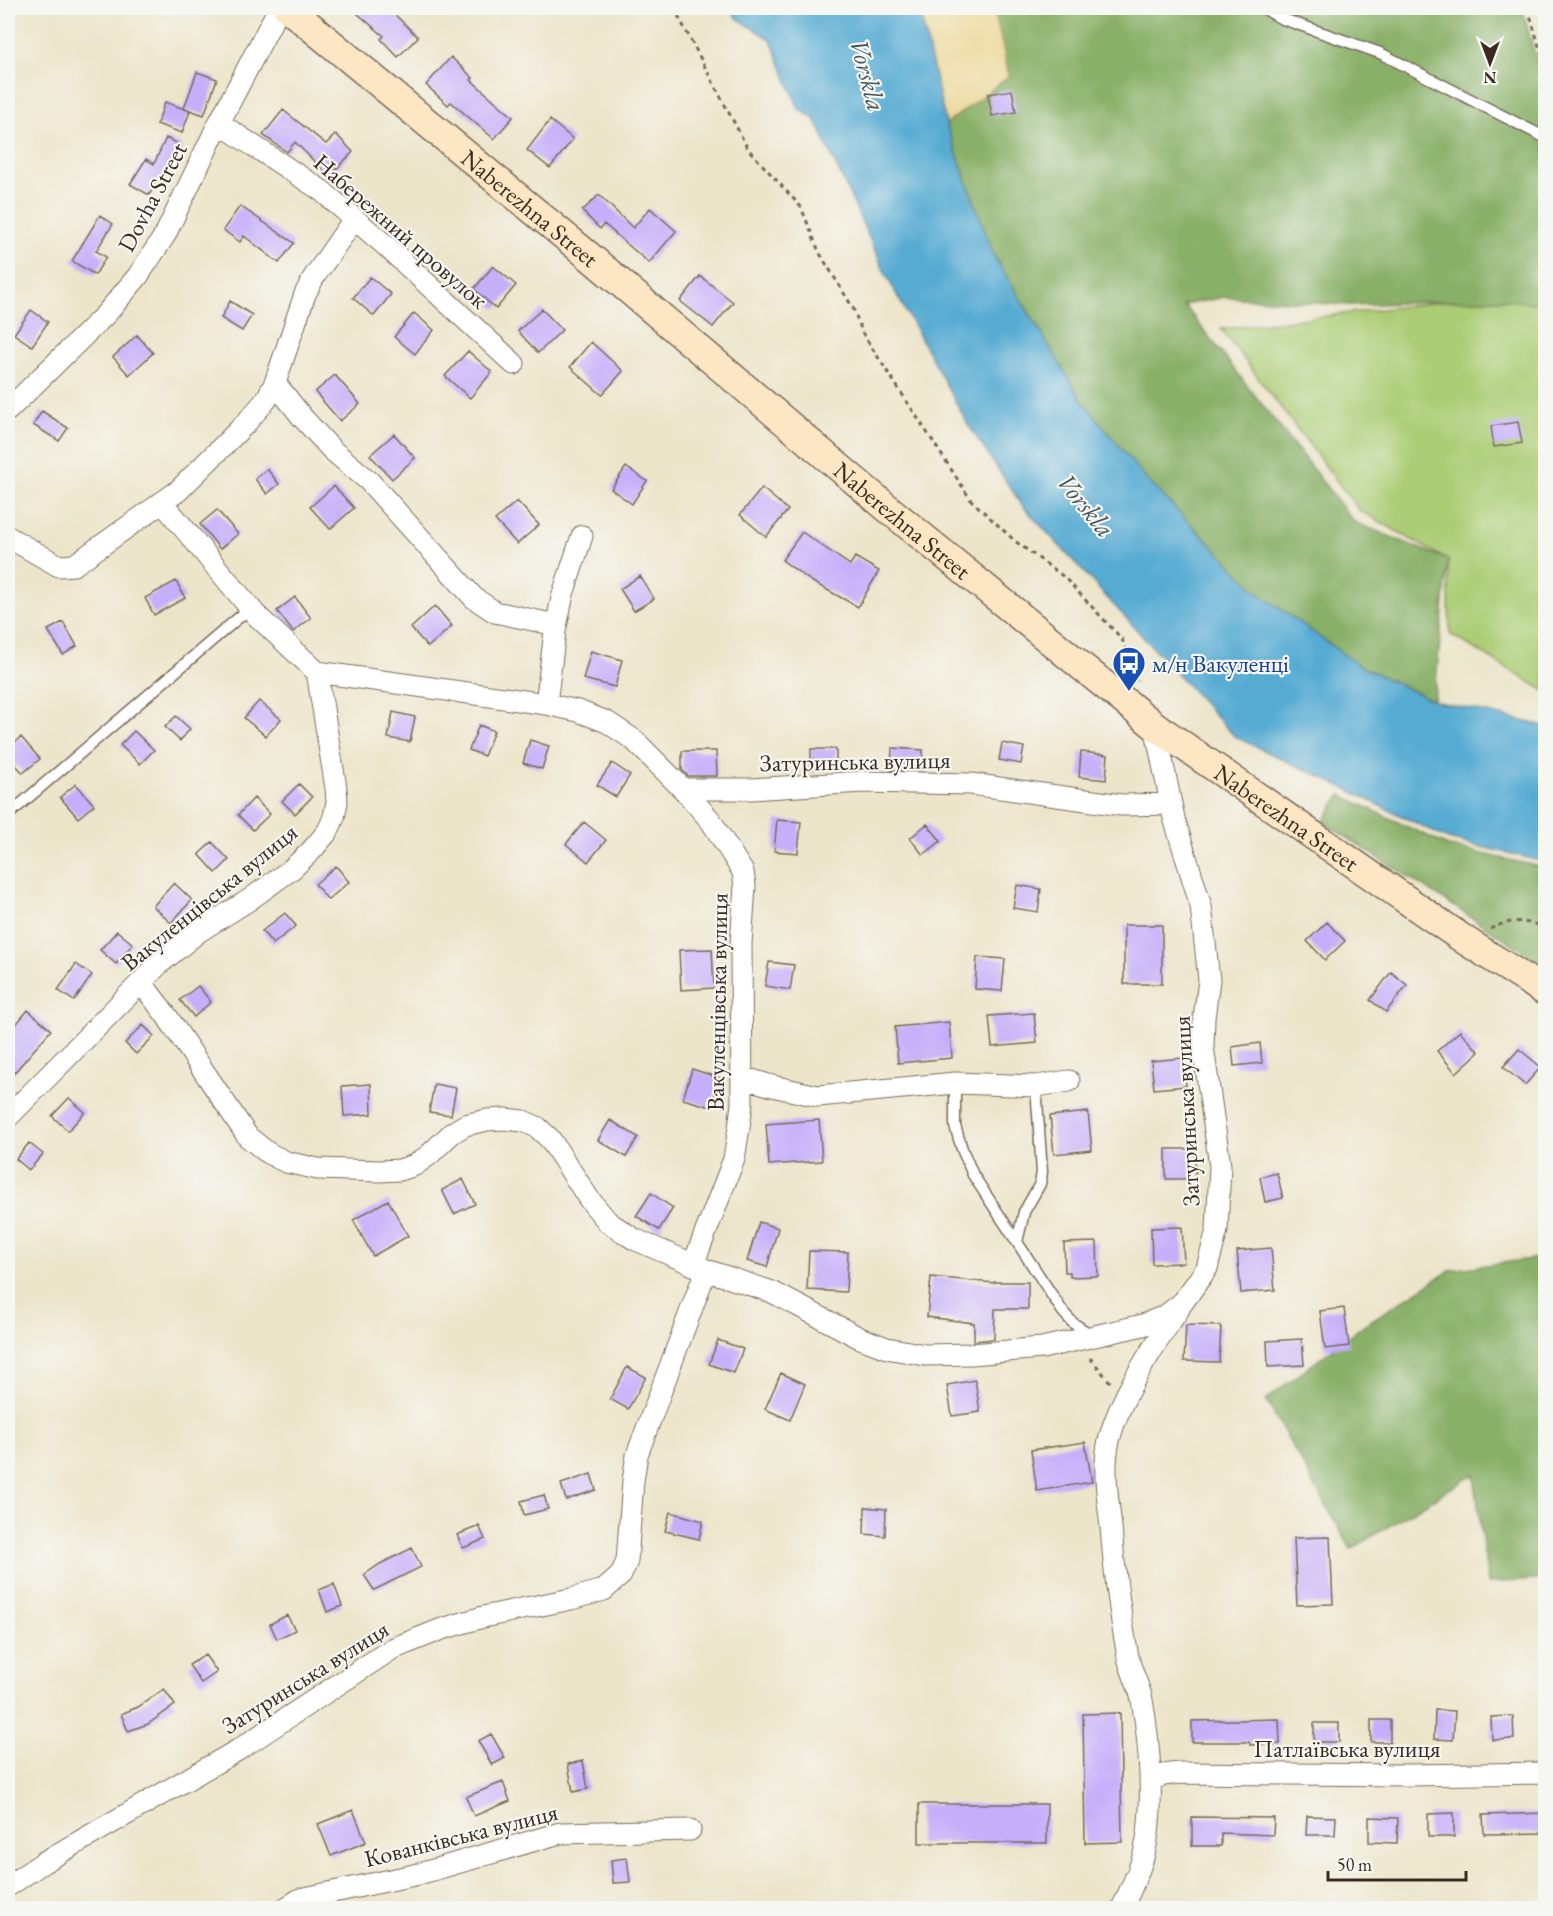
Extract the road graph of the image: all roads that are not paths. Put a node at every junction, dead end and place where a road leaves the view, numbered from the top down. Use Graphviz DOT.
graph roads {
  1 [pos="279,8"];
  2 [pos="288,8"];
  3 [pos="1263,8"];
  4 [pos="219,123"];
  5 [pos="1545,138"];
  6 [pos="354,219"];
  7 [pos="514,364"];
  8 [pos="275,382"];
  9 [pos="8,410"];
  10 [pos="162,502"];
  11 [pos="582,536"];
  12 [pos="8,537"];
  13 [pos="250,608"];
  14 [pos="556,625"];
  15 [pos="317,672"];
  16 [pos="546,704"];
  17 [pos="1147,720"];
  18 [pos="683,789"];
  19 [pos="1171,804"];
  20 [pos="8,815"];
  21 [pos="141,982"];
  22 [pos="1545,992"];
  23 [pos="742,1077"];
  24 [pos="1069,1081"];
  25 [pos="955,1083"];
  26 [pos="1036,1086"];
  27 [pos="8,1117"];
  28 [pos="1017,1242"];
  29 [pos="699,1268"];
  30 [pos="1183,1302"];
  31 [pos="1091,1335"];
  32 [pos="1545,1773"];
  33 [pos="1150,1781"];
  34 [pos="690,1830"];
  35 [pos="8,1886"];
  36 [pos="286,1908"];
  37 [pos="1122,1908"];
  1 -- 4 [label="street, Dovha Street"];
  2 -- 17 [label="street, Naberezhna Street"];
  3 -- 5 [label="lane"];
  4 -- 6 [label="street, Набережний провулок"];
  4 -- 9 [label="street, Dovha Street"];
  6 -- 7 [label="street, Набережний провулок"];
  6 -- 8 [label="street"];
  8 -- 10 [label="street"];
  8 -- 14 [label="street"];
  10 -- 12 [label="street"];
  10 -- 13 [label="street"];
  11 -- 14 [label="street"];
  13 -- 15 [label="street"];
  13 -- 20 [label="lane"];
  14 -- 16 [label="street"];
  15 -- 16 [label="street, Вакуленцівська вулиця"];
  15 -- 21 [label="street, Вакуленцівська вулиця"];
  16 -- 18 [label="street, Вакуленцівська вулиця"];
  17 -- 19 [label="street, Затуринська вулиця"];
  17 -- 22 [label="street, Naberezhna Street"];
  18 -- 19 [label="street, Затуринська вулиця"];
  18 -- 23 [label="street, Вакуленцівська вулиця"];
  19 -- 30 [label="street, Затуринська вулиця"];
  21 -- 27 [label="street, Вакуленцівська вулиця"];
  21 -- 29 [label="street, Затуринська вулиця"];
  23 -- 25 [label="street"];
  23 -- 29 [label="street, Вакуленцівська вулиця"];
  24 -- 26 [label="street"];
  25 -- 26 [label="street"];
  25 -- 28 [label="lane"];
  26 -- 28 [label="lane"];
  28 -- 31 [label="lane"];
  29 -- 31 [label="street, Затуринська вулиця"];
  29 -- 35 [label="street, Затуринська вулиця"];
  30 -- 31 [label="street, Затуринська вулиця"];
  30 -- 33 [label="street, Затуринська вулиця"];
  32 -- 33 [label="street, Патлаївська вулиця"];
  33 -- 37 [label="street"];
  34 -- 36 [label="street, Кованківська вулиця"];
}
